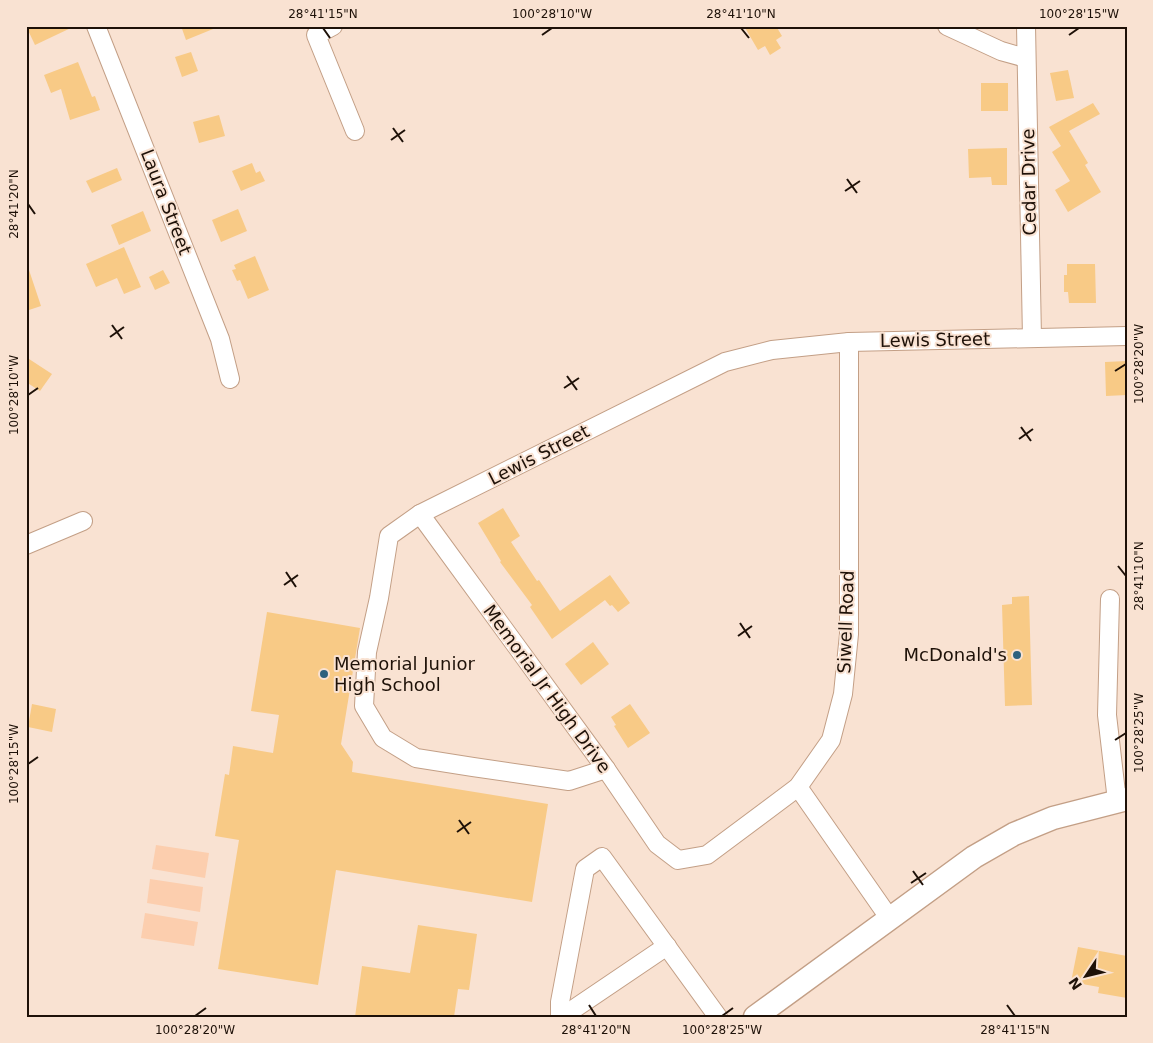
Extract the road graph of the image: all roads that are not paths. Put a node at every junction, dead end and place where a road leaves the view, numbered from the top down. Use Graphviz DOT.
graph roads {
  1 [pos="96,26"];
  2 [pos="333,26"];
  3 [pos="947,26"];
  4 [pos="1026,26"];
  5 [pos="1026,58"];
  6 [pos="355,131"];
  7 [pos="1127,336"];
  8 [pos="1032,338"];
  9 [pos="849,342"];
  10 [pos="230,379"];
  11 [pos="420,514"];
  12 [pos="83,521"];
  13 [pos="26,545"];
  14 [pos="1110,599"];
  15 [pos="606,769"];
  16 [pos="798,787"];
  17 [pos="1122,800"];
  18 [pos="678,860"];
  19 [pos="890,919"];
  20 [pos="667,946"];
  21 [pos="561,1017"];
  22 [pos="718,1017"];
  23 [pos="755,1017"];
  1 -- 10 [label="street, Laura Street"];
  2 -- 6 [label="street"];
  3 -- 5 [label="street"];
  4 -- 5 [label="street, Cedar Drive"];
  5 -- 8 [label="street, Cedar Drive"];
  7 -- 8 [label="street, Lewis Street"];
  8 -- 9 [label="street, Lewis Street"];
  9 -- 11 [label="street, Lewis Street"];
  9 -- 16 [label="street, Siwell Road"];
  11 -- 15 [label="street, Memorial Jr High Drive"];
  11 -- 15 [label="street, Lewis Street"];
  12 -- 13 [label="street"];
  14 -- 17 [label="street"];
  15 -- 18 [label="street, Memorial Jr High Drive"];
  16 -- 18 [label="street, Siwell Road"];
  16 -- 19 [label="street"];
  17 -- 19 [label="main road"];
  19 -- 23 [label="main road"];
  20 -- 21 [label="street"];
  20 -- 21 [label="street"];
  20 -- 22 [label="street"];
}
